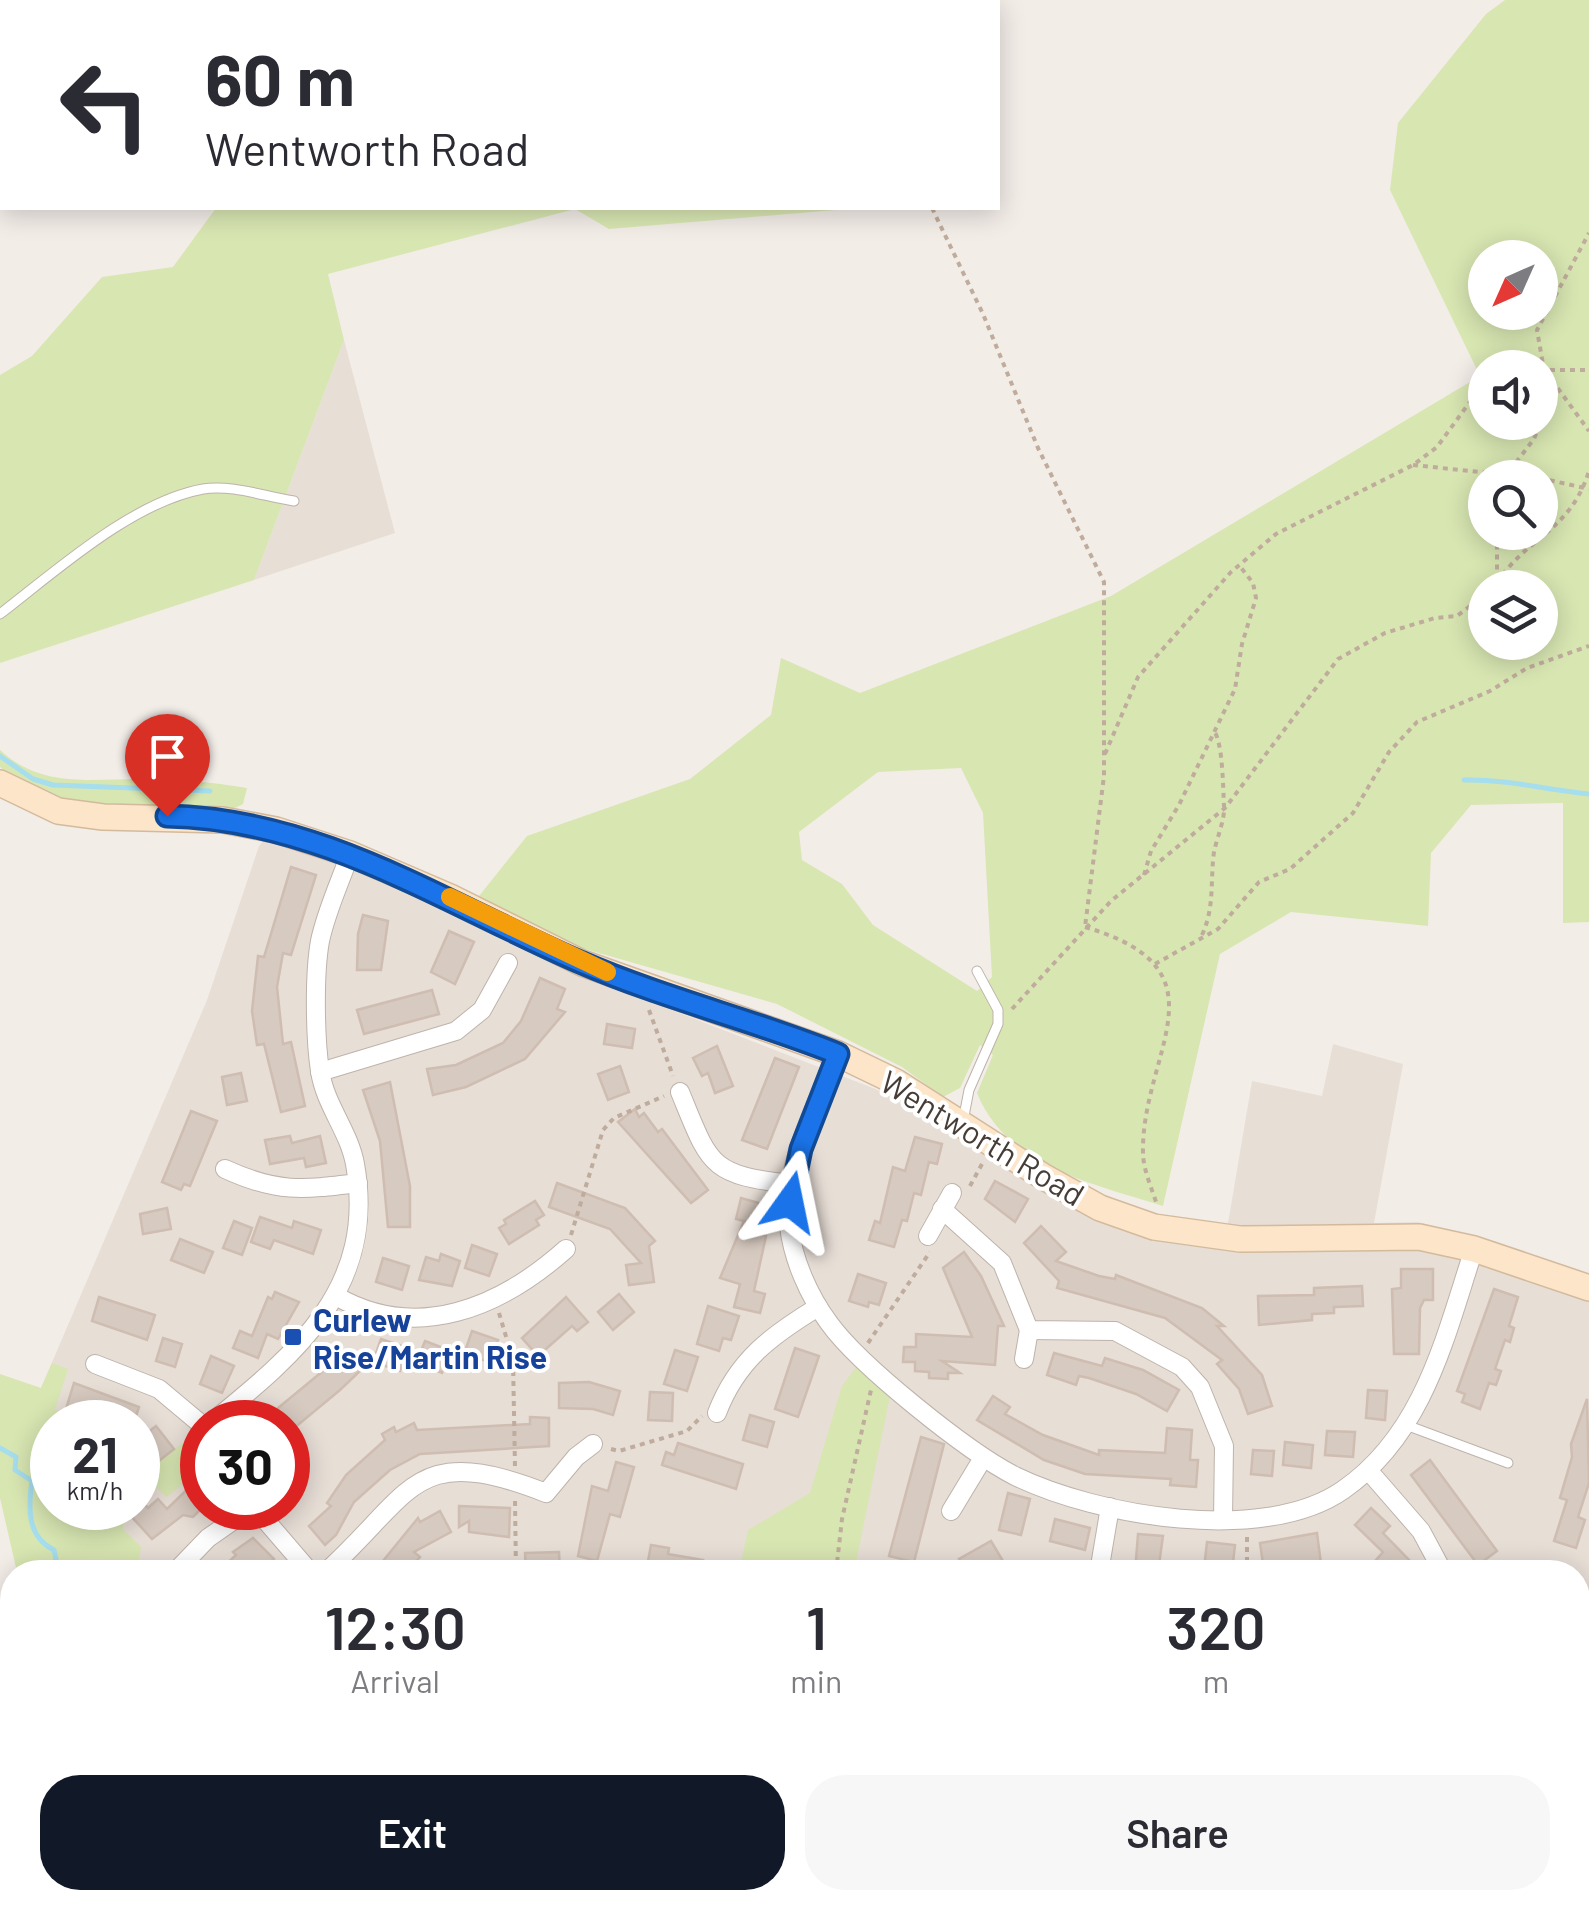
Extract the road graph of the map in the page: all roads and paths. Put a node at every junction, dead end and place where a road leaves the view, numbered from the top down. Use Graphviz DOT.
graph roads {
  1 [pos="933,210"];
  2 [pos="1589,233"];
  3 [pos="1540,350"];
  4 [pos="1558,369"];
  5 [pos="1589,370"];
  6 [pos="1558,390"];
  7 [pos="1468,405"];
  8 [pos="1589,430"];
  9 [pos="1532,440"];
  10 [pos="1517,460"];
  11 [pos="1413,465"];
  12 [pos="1589,470"];
  13 [pos="1468,471"];
  14 [pos="1558,482"];
  15 [pos="1586,488"];
  16 [pos="294,501"];
  17 [pos="1239,564"];
  18 [pos="1506,570"];
  19 [pos="1468,608"];
  20 [pos="0,614"];
  21 [pos="1589,646"];
  22 [pos="1214,731"];
  23 [pos="1104,756"];
  24 [pos="0,783"];
  25 [pos="1225,808"];
  26 [pos="350,854"];
  27 [pos="1141,879"];
  28 [pos="1085,928"];
  29 [pos="1201,938"];
  30 [pos="508,963"];
  31 [pos="1155,964"];
  32 [pos="977,971"];
  33 [pos="640,984"];
  34 [pos="998,1024"];
  35 [pos="838,1054"];
  36 [pos="320,1072"];
  37 [pos="680,1092"];
  38 [pos="962,1124"];
  39 [pos="991,1143"];
  40 [pos="225,1169"];
  41 [pos="358,1183"];
  42 [pos="791,1184"];
  43 [pos="952,1193"];
  44 [pos="1158,1206"];
  45 [pos="942,1210"];
  46 [pos="928,1236"];
  47 [pos="566,1249"];
  48 [pos="1474,1249"];
  49 [pos="1589,1288"];
  50 [pos="336,1296"];
  51 [pos="494,1299"];
  52 [pos="818,1307"];
  53 [pos="1029,1330"];
  54 [pos="860,1355"];
  55 [pos="1024,1359"];
  56 [pos="95,1364"];
  57 [pos="880,1373"];
  58 [pos="237,1400"];
  59 [pos="180,1407"];
  60 [pos="716,1413"];
  61 [pos="1406,1425"];
  62 [pos="593,1444"];
  63 [pos="983,1458"];
  64 [pos="1508,1463"];
  65 [pos="1368,1470"];
  66 [pos="515,1480"];
  67 [pos="1110,1506"];
  68 [pos="951,1511"];
  69 [pos="1222,1518"];
  70 [pos="1247,1518"];
  71 [pos="220,1530"];
  72 [pos="273,1530"];
  73 [pos="187,1560"];
  74 [pos="299,1560"];
  75 [pos="338,1560"];
  76 [pos="516,1560"];
  77 [pos="838,1560"];
  78 [pos="1101,1560"];
  79 [pos="1248,1560"];
  80 [pos="1436,1560"];
  1 -- 23 [label="path"];
  2 -- 3 [label="path"];
  4 -- 5 [label="path"];
  6 -- 8 [label="path"];
  7 -- 11 [label="path"];
  9 -- 10 [label="path"];
  11 -- 13 [label="path"];
  11 -- 17 [label="path"];
  12 -- 15 [label="path"];
  14 -- 15 [label="path"];
  15 -- 18 [label="path"];
  16 -- 20 [label="lane"];
  17 -- 22 [label="path"];
  17 -- 23 [label="path"];
  19 -- 25 [label="path"];
  21 -- 29 [label="path"];
  22 -- 25 [label="path"];
  22 -- 27 [label="path"];
  23 -- 28 [label="path"];
  24 -- 26 [label="street, Wentworth Road"];
  25 -- 27 [label="path"];
  25 -- 29 [label="path"];
  26 -- 33 [label="street, Wentworth Road"];
  26 -- 36 [label="street"];
  27 -- 28 [label="path"];
  28 -- 31 [label="path"];
  28 -- 34 [label="path"];
  29 -- 31 [label="path"];
  30 -- 36 [label="street"];
  31 -- 44 [label="path"];
  32 -- 34 [label="lane"];
  33 -- 35 [label="street, Wentworth Road"];
  33 -- 37 [label="path"];
  34 -- 38 [label="lane"];
  35 -- 38 [label="street, Wentworth Road"];
  35 -- 42 [label="street"];
  36 -- 41 [label="street"];
  37 -- 42 [label="street"];
  37 -- 47 [label="path"];
  38 -- 39 [label="street, Wentworth Road"];
  39 -- 43 [label="path"];
  39 -- 48 [label="street, Wentworth Road"];
  40 -- 41 [label="street"];
  41 -- 50 [label="street"];
  42 -- 52 [label="street"];
  43 -- 45 [label="street"];
  45 -- 46 [label="street"];
  45 -- 53 [label="street"];
  46 -- 54 [label="path"];
  47 -- 51 [label="street"];
  48 -- 49 [label="street, Wentworth Road"];
  48 -- 61 [label="street"];
  50 -- 51 [label="street"];
  50 -- 58 [label="street"];
  51 -- 66 [label="path"];
  52 -- 54 [label="street"];
  52 -- 60 [label="street"];
  53 -- 55 [label="street"];
  53 -- 69 [label="street"];
  54 -- 57 [label="street"];
  56 -- 59 [label="street"];
  57 -- 63 [label="street"];
  57 -- 77 [label="path"];
  60 -- 62 [label="path"];
  61 -- 64 [label="lane"];
  61 -- 65 [label="street"];
  62 -- 66 [label="street"];
  63 -- 67 [label="street"];
  63 -- 68 [label="street"];
  65 -- 70 [label="street"];
  65 -- 80 [label="street"];
  66 -- 75 [label="street"];
  66 -- 76 [label="path"];
  67 -- 69 [label="street"];
  67 -- 78 [label="street"];
  69 -- 70 [label="street"];
  70 -- 79 [label="path"];
  71 -- 73 [label="street"];
  72 -- 74 [label="street"];
}
